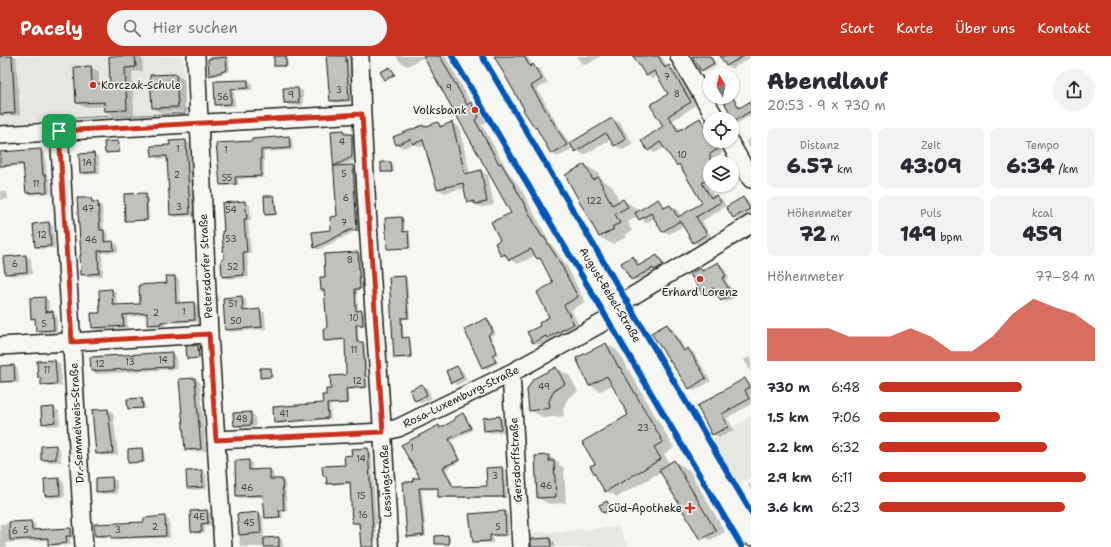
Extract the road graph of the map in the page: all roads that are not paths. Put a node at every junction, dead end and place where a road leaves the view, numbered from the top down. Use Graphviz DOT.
graph roads {
  1 [pos="196,56"];
  2 [pos="360,56"];
  3 [pos="467,56"];
  4 [pos="679,56"];
  5 [pos="712,112"];
  6 [pos="362,114"];
  7 [pos="199,123"];
  8 [pos="59,131"];
  9 [pos="0,134"];
  10 [pos="733,148"];
  11 [pos="751,179"];
  12 [pos="751,224"];
  13 [pos="618,310"];
  14 [pos="209,334"];
  15 [pos="72,342"];
  16 [pos="0,346"];
  17 [pos="511,373"];
  18 [pos="383,432"];
  19 [pos="216,440"];
  20 [pos="751,534"];
  21 [pos="84,547"];
  22 [pos="223,547"];
  23 [pos="389,547"];
  24 [pos="521,547"];
  1 -- 7 [label="street, Petersdorfer Straße"];
  2 -- 6 [label="street, Lessingstraße"];
  3 -- 13 [label="main road, August-Bebel-Straße"];
  4 -- 5 [label="street"];
  6 -- 7 [label="street"];
  6 -- 18 [label="street, Lessingstraße"];
  7 -- 8 [label="street"];
  7 -- 14 [label="street, Petersdorfer Straße"];
  8 -- 9 [label="street"];
  8 -- 15 [label="street, Dr.-Semmelweis-Straße"];
  10 -- 11 [label="street"];
  12 -- 13 [label="street, Rosa-Luxemburg-Straße"];
  13 -- 17 [label="street, Rosa-Luxemburg-Straße"];
  13 -- 20 [label="main road, August-Bebel-Straße"];
  14 -- 15 [label="street"];
  14 -- 19 [label="street, Petersdorfer Straße"];
  15 -- 16 [label="street"];
  15 -- 21 [label="street, Dr.-Semmelweis-Straße"];
  17 -- 18 [label="street, Rosa-Luxemburg-Straße"];
  17 -- 24 [label="street, Gersdorffstraße"];
  18 -- 19 [label="street, Rosa-Luxemburg-Straße"];
  18 -- 23 [label="street, Lessingstraße"];
  19 -- 22 [label="street, Petersdorfer Straße"];
}
